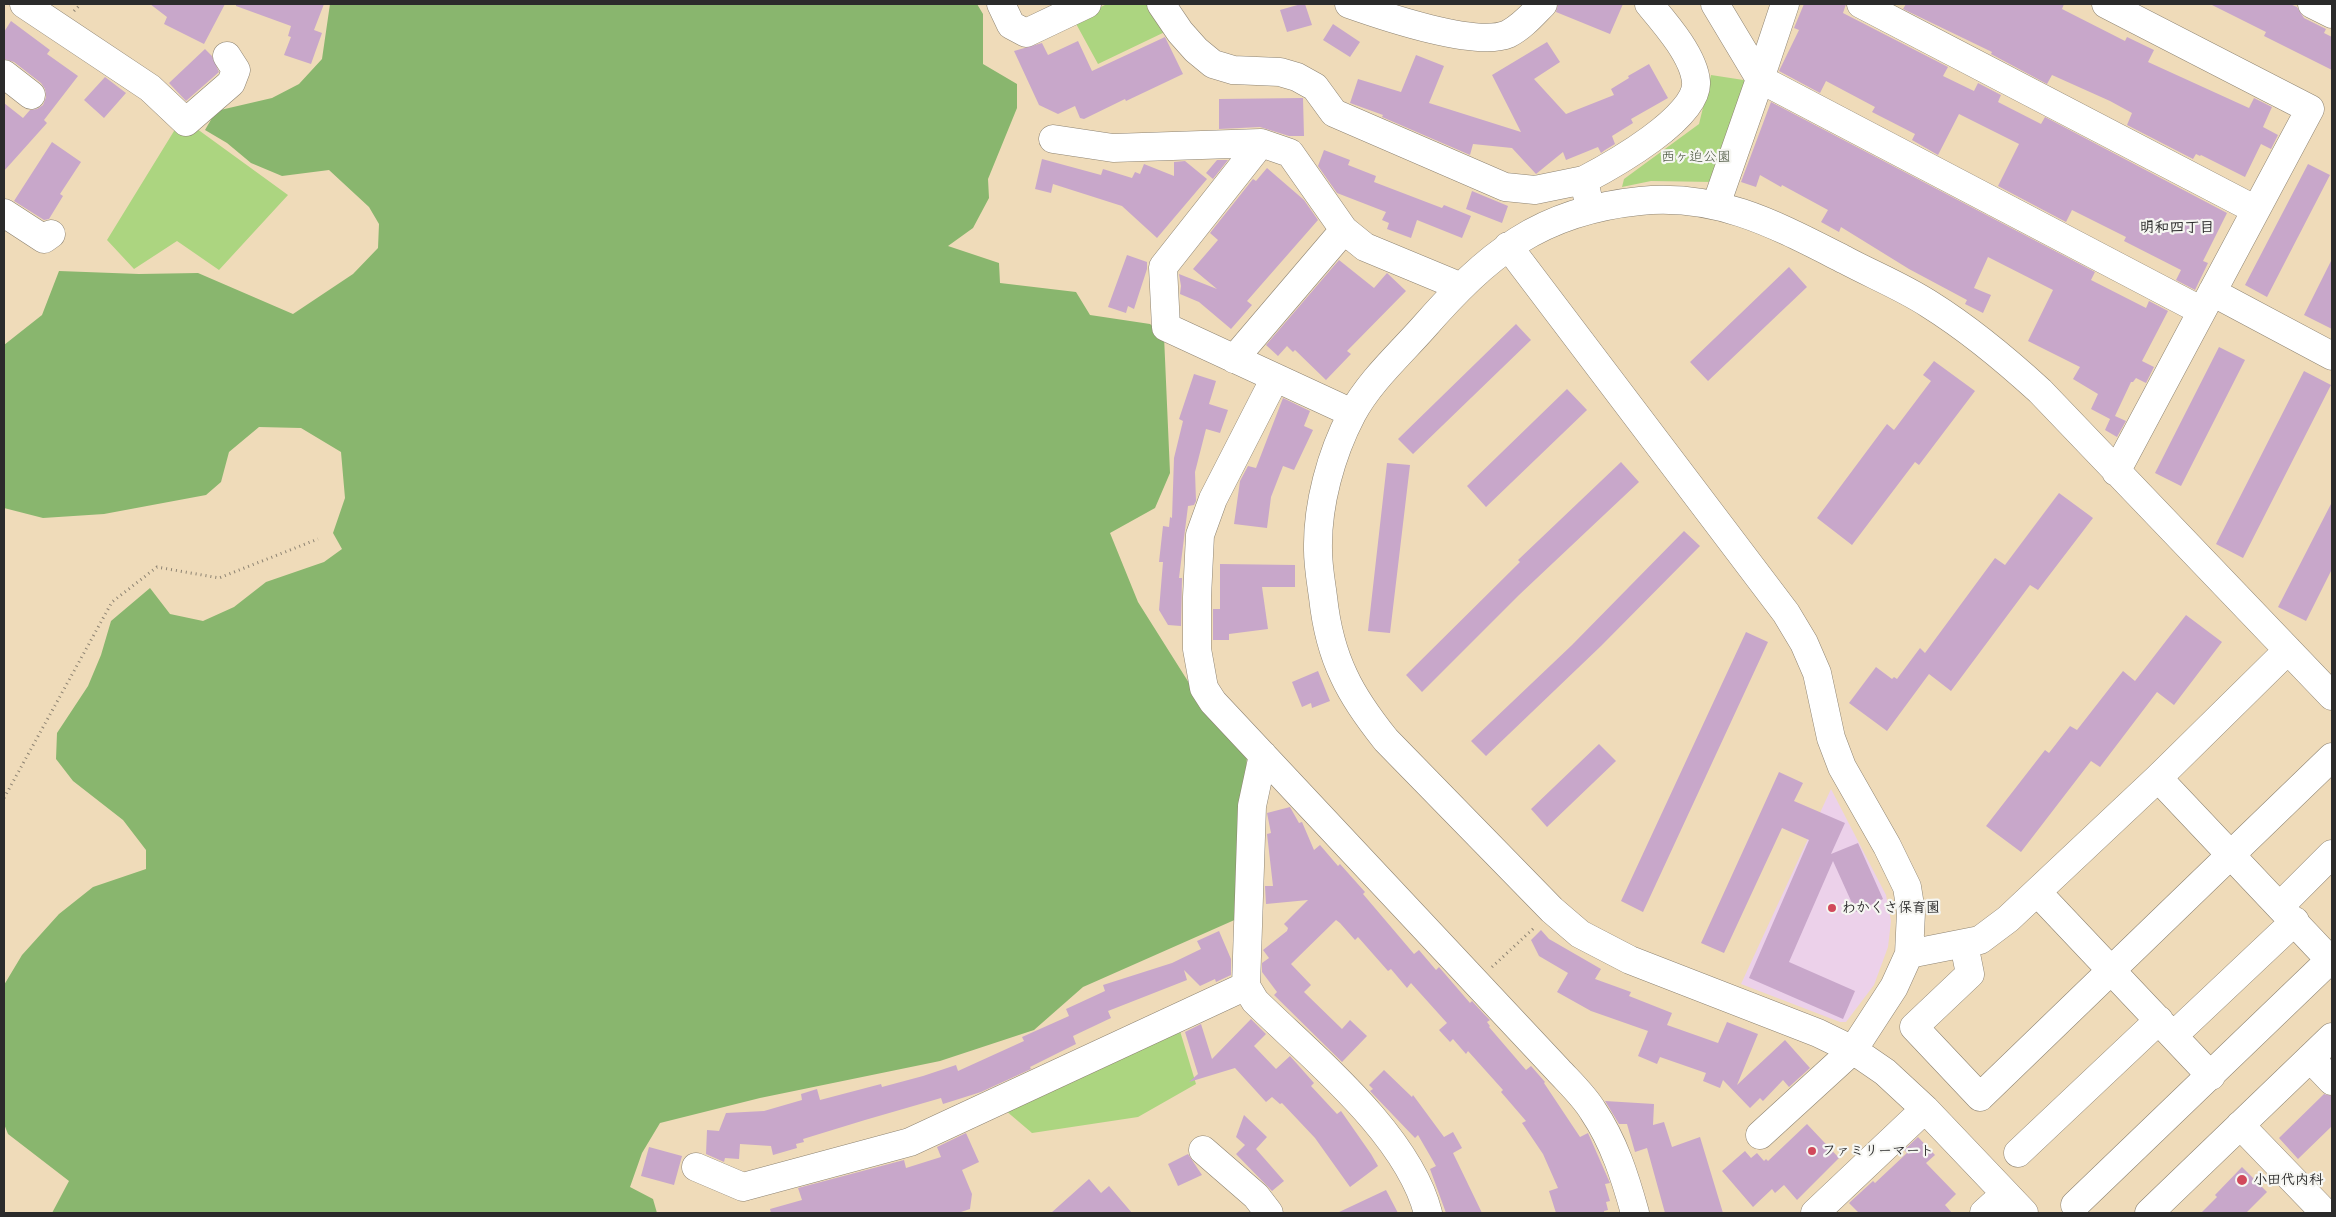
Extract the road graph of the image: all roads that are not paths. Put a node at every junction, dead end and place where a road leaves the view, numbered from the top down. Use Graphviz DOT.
graph roads {
  1 [pos="24,4"];
  2 [pos="1000,4"];
  3 [pos="1087,4"];
  4 [pos="1161,4"];
  5 [pos="1349,4"];
  6 [pos="1543,4"];
  7 [pos="1649,4"];
  8 [pos="1715,4"];
  9 [pos="1784,4"];
  10 [pos="1861,4"];
  11 [pos="2106,4"];
  12 [pos="2312,4"];
  13 [pos="2332,14"];
  14 [pos="227,56"];
  15 [pos="4,74"];
  16 [pos="1760,79"];
  17 [pos="31,95"];
  18 [pos="1053,139"];
  19 [pos="1261,143"];
  20 [pos="1584,180"];
  21 [pos="1716,205"];
  22 [pos="1590,210"];
  23 [pos="2256,210"];
  24 [pos="4,213"];
  25 [pos="1344,230"];
  26 [pos="51,234"];
  27 [pos="1508,246"];
  28 [pos="1459,286"];
  29 [pos="2207,301"];
  30 [pos="2332,356"];
  31 [pos="1234,358"];
  32 [pos="1275,378"];
  33 [pos="1352,413"];
  34 [pos="2116,472"];
  35 [pos="2288,650"];
  36 [pos="2332,696"];
  37 [pos="1263,754"];
  38 [pos="2332,757"];
  39 [pos="2158,778"];
  40 [pos="2231,854"];
  41 [pos="2332,854"];
  42 [pos="2038,893"];
  43 [pos="2288,914"];
  44 [pos="1964,944"];
  45 [pos="1909,954"];
  46 [pos="2331,959"];
  47 [pos="2112,970"];
  48 [pos="1246,986"];
  49 [pos="2167,1028"];
  50 [pos="2332,1037"];
  51 [pos="1853,1050"];
  52 [pos="2310,1058"];
  53 [pos="2211,1076"];
  54 [pos="2332,1081"];
  55 [pos="1925,1109"];
  56 [pos="2240,1125"];
  57 [pos="1760,1135"];
  58 [pos="1203,1150"];
  59 [pos="2018,1153"];
  60 [pos="696,1168"];
  61 [pos="2005,1194"];
  62 [pos="2075,1205"];
  63 [pos="2315,1210"];
  64 [pos="1269,1213"];
  65 [pos="1428,1213"];
  66 [pos="1635,1213"];
  67 [pos="1815,1213"];
  68 [pos="1984,1213"];
  69 [pos="2024,1213"];
  70 [pos="2149,1213"];
  1 -- 14 [label="street"];
  2 -- 3 [label="street"];
  4 -- 20 [label="street"];
  5 -- 6 [label="street"];
  7 -- 20 [label="street"];
  8 -- 16 [label="street"];
  9 -- 16 [label="street"];
  10 -- 23 [label="street"];
  11 -- 23 [label="street"];
  12 -- 13 [label="street"];
  15 -- 17 [label="street"];
  16 -- 21 [label="street"];
  16 -- 29 [label="street"];
  18 -- 19 [label="street"];
  19 -- 25 [label="street"];
  19 -- 31 [label="street"];
  20 -- 22 [label="street"];
  21 -- 22 [label="street"];
  21 -- 34 [label="street"];
  22 -- 27 [label="street"];
  23 -- 29 [label="street"];
  24 -- 26 [label="street"];
  25 -- 28 [label="street"];
  25 -- 31 [label="street"];
  27 -- 28 [label="street"];
  27 -- 45 [label="street"];
  28 -- 33 [label="street"];
  29 -- 30 [label="street"];
  29 -- 34 [label="street"];
  31 -- 32 [label="street"];
  32 -- 33 [label="street"];
  32 -- 37 [label="street"];
  33 -- 51 [label="street"];
  34 -- 35 [label="street"];
  35 -- 36 [label="street"];
  35 -- 39 [label="street"];
  37 -- 48 [label="street"];
  37 -- 66 [label="street"];
  38 -- 40 [label="street"];
  39 -- 40 [label="street"];
  39 -- 42 [label="street"];
  40 -- 43 [label="street"];
  40 -- 47 [label="street"];
  41 -- 43 [label="street"];
  42 -- 44 [label="street"];
  42 -- 47 [label="street"];
  43 -- 46 [label="street"];
  43 -- 49 [label="street"];
  44 -- 45 [label="street"];
  44 -- 47 [label="street"];
  45 -- 51 [label="street"];
  46 -- 53 [label="street"];
  47 -- 49 [label="street"];
  48 -- 60 [label="street"];
  48 -- 65 [label="street"];
  49 -- 53 [label="street"];
  49 -- 59 [label="street"];
  50 -- 52 [label="street"];
  51 -- 55 [label="street"];
  51 -- 57 [label="street"];
  52 -- 54 [label="street"];
  52 -- 56 [label="street"];
  53 -- 62 [label="street"];
  55 -- 61 [label="street"];
  55 -- 67 [label="street"];
  56 -- 63 [label="street"];
  56 -- 70 [label="street"];
  58 -- 64 [label="street"];
  61 -- 68 [label="street"];
  61 -- 69 [label="street"];
}
